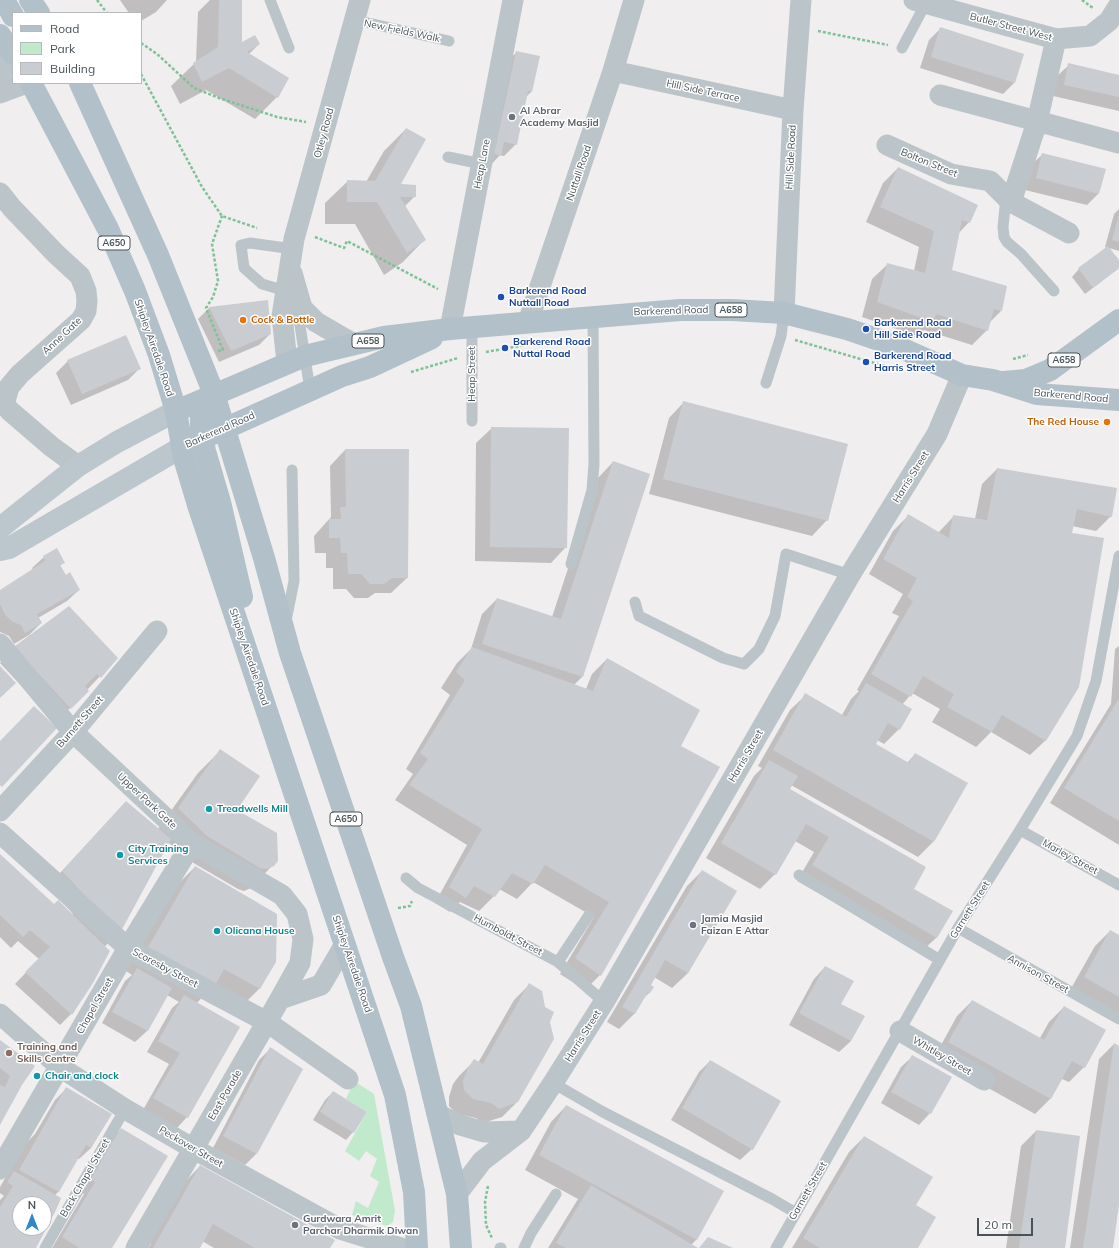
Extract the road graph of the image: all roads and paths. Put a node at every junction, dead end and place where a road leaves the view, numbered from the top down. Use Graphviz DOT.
graph roads {
  1 [pos="4,0"];
  2 [pos="30,0"];
  3 [pos="97,0"];
  4 [pos="270,0"];
  5 [pos="360,0"];
  6 [pos="513,0"];
  7 [pos="634,0"];
  8 [pos="801,0"];
  9 [pos="920,2"];
  10 [pos="1119,5"];
  11 [pos="39,12"];
  12 [pos="106,12"];
  13 [pos="12,14"];
  14 [pos="355,20"];
  15 [pos="800,28"];
  16 [pos="1056,39"];
  17 [pos="449,41"];
  18 [pos="7,44"];
  19 [pos="142,44"];
  20 [pos="289,48"];
  21 [pos="902,48"];
  22 [pos="613,71"];
  23 [pos="142,76"];
  24 [pos="0,82"];
  25 [pos="24,84"];
  26 [pos="32,84"];
  27 [pos="80,84"];
  28 [pos="0,93"];
  29 [pos="940,95"];
  30 [pos="793,110"];
  31 [pos="1037,122"];
  32 [pos="326,126"];
  33 [pos="1119,143"];
  34 [pos="887,145"];
  35 [pos="448,156"];
  36 [pos="482,164"];
  37 [pos="0,193"];
  38 [pos="1009,200"];
  39 [pos="222,216"];
  40 [pos="258,228"];
  41 [pos="1069,233"];
  42 [pos="292,252"];
  43 [pos="286,291"];
  44 [pos="1054,291"];
  45 [pos="456,298"];
  46 [pos="784,313"];
  47 [pos="593,316"];
  48 [pos="1119,320"];
  49 [pos="528,322"];
  50 [pos="472,327"];
  51 [pos="450,329"];
  52 [pos="781,336"];
  53 [pos="354,344"];
  54 [pos="526,345"];
  55 [pos="894,345"];
  56 [pos="472,354"];
  57 [pos="1030,355"];
  58 [pos="199,357"];
  59 [pos="296,359"];
  60 [pos="1010,360"];
  61 [pos="408,373"];
  62 [pos="962,375"];
  63 [pos="766,383"];
  64 [pos="1001,383"];
  65 [pos="310,390"];
  66 [pos="214,394"];
  67 [pos="1119,400"];
  68 [pos="176,411"];
  69 [pos="472,421"];
  70 [pos="226,429"];
  71 [pos="202,438"];
  72 [pos="182,447"];
  73 [pos="78,466"];
  74 [pos="292,470"];
  75 [pos="0,528"];
  76 [pos="0,550"];
  77 [pos="1119,556"];
  78 [pos="571,564"];
  79 [pos="850,575"];
  80 [pos="635,602"];
  81 [pos="1114,605"];
  82 [pos="284,629"];
  83 [pos="157,631"];
  84 [pos="0,644"];
  85 [pos="266,709"];
  86 [pos="73,732"];
  87 [pos="0,811"];
  88 [pos="1020,830"];
  89 [pos="0,833"];
  90 [pos="192,843"];
  91 [pos="799,875"];
  92 [pos="406,878"];
  93 [pos="1119,885"];
  94 [pos="589,915"];
  95 [pos="958,928"];
  96 [pos="303,939"];
  97 [pos="345,944"];
  98 [pos="128,948"];
  99 [pos="940,960"];
  100 [pos="558,962"];
  101 [pos="280,999"];
  102 [pos="604,1002"];
  103 [pos="0,1014"];
  104 [pos="1119,1019"];
  105 [pos="267,1022"];
  106 [pos="900,1031"];
  107 [pos="60,1066"];
  108 [pos="348,1079"];
  109 [pos="984,1080"];
  110 [pos="553,1083"];
  111 [pos="125,1109"];
  112 [pos="437,1114"];
  113 [pos="521,1131"];
  114 [pos="194,1149"];
  115 [pos="2,1162"];
  116 [pos="492,1181"];
  117 [pos="457,1194"];
  118 [pos="556,1194"];
  119 [pos="796,1213"];
  120 [pos="45,1248"];
  121 [pos="136,1248"];
  122 [pos="400,1248"];
  123 [pos="417,1248"];
  124 [pos="461,1248"];
  125 [pos="500,1248"];
  126 [pos="524,1248"];
  127 [pos="776,1248"];
  1 -- 13 [label="main road"];
  2 -- 11 [label="main road"];
  3 -- 12 [label="path"];
  4 -- 20 [label="lane"];
  5 -- 14 [label="street, Otley Road"];
  6 -- 36 [label="street, Heap Lane"];
  7 -- 22 [label="street, Nuttall Road"];
  8 -- 15 [label="street, Hill Side Road"];
  9 -- 16 [label="street, Butler Street West"];
  9 -- 21 [label="lane"];
  10 -- 16 [label="street, Butler Street West"];
  14 -- 17 [label="lane, New Fields Walk"];
  14 -- 32 [label="street, Otley Road"];
  15 -- 21 [label="path"];
  15 -- 30 [label="street, Hill Side Road"];
  16 -- 31 [label="street"];
  18 -- 24 [label="street"];
  19 -- 32 [label="path"];
  22 -- 30 [label="street, Hill Side Terrace"];
  22 -- 49 [label="street, Nuttall Road"];
  23 -- 39 [label="path"];
  25 -- 28 [label="street"];
  26 -- 68 [label="main road, Shipley Airedale Road / A650"];
  27 -- 58 [label="main road, A650"];
  29 -- 31 [label="street"];
  30 -- 46 [label="street, Hill Side Road"];
  31 -- 33 [label="street"];
  31 -- 38 [label="street"];
  32 -- 42 [label="street, Otley Road"];
  34 -- 38 [label="street, Bolton Street"];
  35 -- 36 [label="lane"];
  36 -- 45 [label="street, Heap Lane"];
  37 -- 73 [label="street, Anne Gate"];
  38 -- 41 [label="street, Bolton Street"];
  38 -- 44 [label="lane"];
  39 -- 40 [label="path"];
  39 -- 58 [label="path"];
  42 -- 43 [label="street, Otley Road"];
  42 -- 43 [label="lane"];
  42 -- 45 [label="path"];
  42 -- 53 [label="street"];
  42 -- 59 [label="lane"];
  43 -- 59 [label="street, Otley Road"];
  45 -- 51 [label="street, Heap Lane"];
  46 -- 47 [label="main road, Barkerend Road / A658"];
  46 -- 52 [label="lane"];
  46 -- 55 [label="main road, Barkerend Road / A658"];
  47 -- 49 [label="main road, Barkerend Road / A658"];
  47 -- 78 [label="lane"];
  48 -- 64 [label="main road, Barkerend Road / A658"];
  49 -- 50 [label="main road, Barkerend Road / A658"];
  50 -- 51 [label="main road, Barkerend Road / A658"];
  50 -- 56 [label="lane, Heap Street"];
  51 -- 53 [label="main road, Barkerend Road / A658"];
  51 -- 65 [label="main road, Barkerend Road / A658"];
  52 -- 55 [label="path"];
  52 -- 63 [label="lane"];
  53 -- 59 [label="main road, Barkerend Road / A658"];
  54 -- 56 [label="path"];
  55 -- 62 [label="main road, Barkerend Road / A658"];
  56 -- 61 [label="path"];
  56 -- 69 [label="lane, Heap Street"];
  57 -- 60 [label="path"];
  58 -- 66 [label="main road, A650"];
  59 -- 65 [label="lane"];
  59 -- 66 [label="main road, Barkerend Road / A658"];
  62 -- 64 [label="main road, Barkerend Road / A658"];
  62 -- 79 [label="street, Harris Street"];
  64 -- 67 [label="main road, Barkerend Road / A658"];
  65 -- 70 [label="main road, Barkerend Road / A658"];
  66 -- 68 [label="main road, Barkerend Road / A658"];
  66 -- 70 [label="main road, A650"];
  66 -- 71 [label="main road"];
  68 -- 72 [label="main road, Shipley Airedale Road / A650"];
  68 -- 73 [label="street, Barkerend Road"];
  70 -- 71 [label="main road, Barkerend Road / A658"];
  70 -- 82 [label="main road, A650"];
  71 -- 72 [label="main road, Barkerend Road / A658"];
  71 -- 85 [label="main road"];
  72 -- 76 [label="street, Barkerend Road"];
  72 -- 85 [label="main road, Shipley Airedale Road / A650"];
  73 -- 75 [label="street, Barkerend Road"];
  74 -- 82 [label="lane"];
  77 -- 81 [label="lane, Garnett Street"];
  79 -- 80 [label="lane"];
  79 -- 102 [label="street, Harris Street"];
  81 -- 88 [label="lane, Garnett Street"];
  82 -- 112 [label="main road, A650"];
  83 -- 86 [label="street, Burnett Street"];
  84 -- 86 [label="street, Upper Park Gate"];
  85 -- 97 [label="main road, Shipley Airedale Road / A650"];
  86 -- 87 [label="street, Burnett Street"];
  86 -- 90 [label="street, Upper Park Gate"];
  88 -- 93 [label="lane, Marley Street"];
  88 -- 95 [label="lane, Garnett Street"];
  89 -- 98 [label="street, Scoresby Street"];
  90 -- 96 [label="street, Upper Park Gate"];
  90 -- 98 [label="street, Chapel Street"];
  91 -- 99 [label="lane"];
  92 -- 100 [label="lane, Humboldt Street"];
  94 -- 100 [label="lane"];
  95 -- 99 [label="lane, Garnett Street"];
  95 -- 104 [label="lane, Annison Street"];
  96 -- 101 [label="street, East Parade"];
  97 -- 101 [label="street"];
  97 -- 123 [label="main road, Shipley Airedale Road / A650"];
  98 -- 105 [label="street, Scoresby Street"];
  98 -- 107 [label="street, Chapel Street"];
  99 -- 106 [label="lane, Garnett Street"];
  100 -- 102 [label="lane, Humboldt Street"];
  101 -- 105 [label="street, East Parade"];
  102 -- 110 [label="street, Harris Street"];
  103 -- 107 [label="street, Peckover Street"];
  105 -- 108 [label="street, Scoresby Street"];
  105 -- 114 [label="street, East Parade"];
  106 -- 109 [label="street, Whitley Street"];
  106 -- 119 [label="lane, Garnett Street"];
  107 -- 111 [label="street, Peckover Street"];
  107 -- 115 [label="street, Chapel Street"];
  110 -- 113 [label="street, Harris Street"];
  110 -- 119 [label="lane"];
  111 -- 114 [label="street, Peckover Street"];
  111 -- 120 [label="lane, Back Chapel Street"];
  112 -- 113 [label="street"];
  112 -- 117 [label="main road, A650"];
  113 -- 117 [label="street, Harris Street"];
  114 -- 121 [label="street, East Parade"];
  114 -- 122 [label="street, Peckover Street"];
  116 -- 125 [label="path"];
  117 -- 124 [label="main road, A650"];
  118 -- 126 [label="lane"];
  119 -- 127 [label="lane, Garnett Street"];
}
